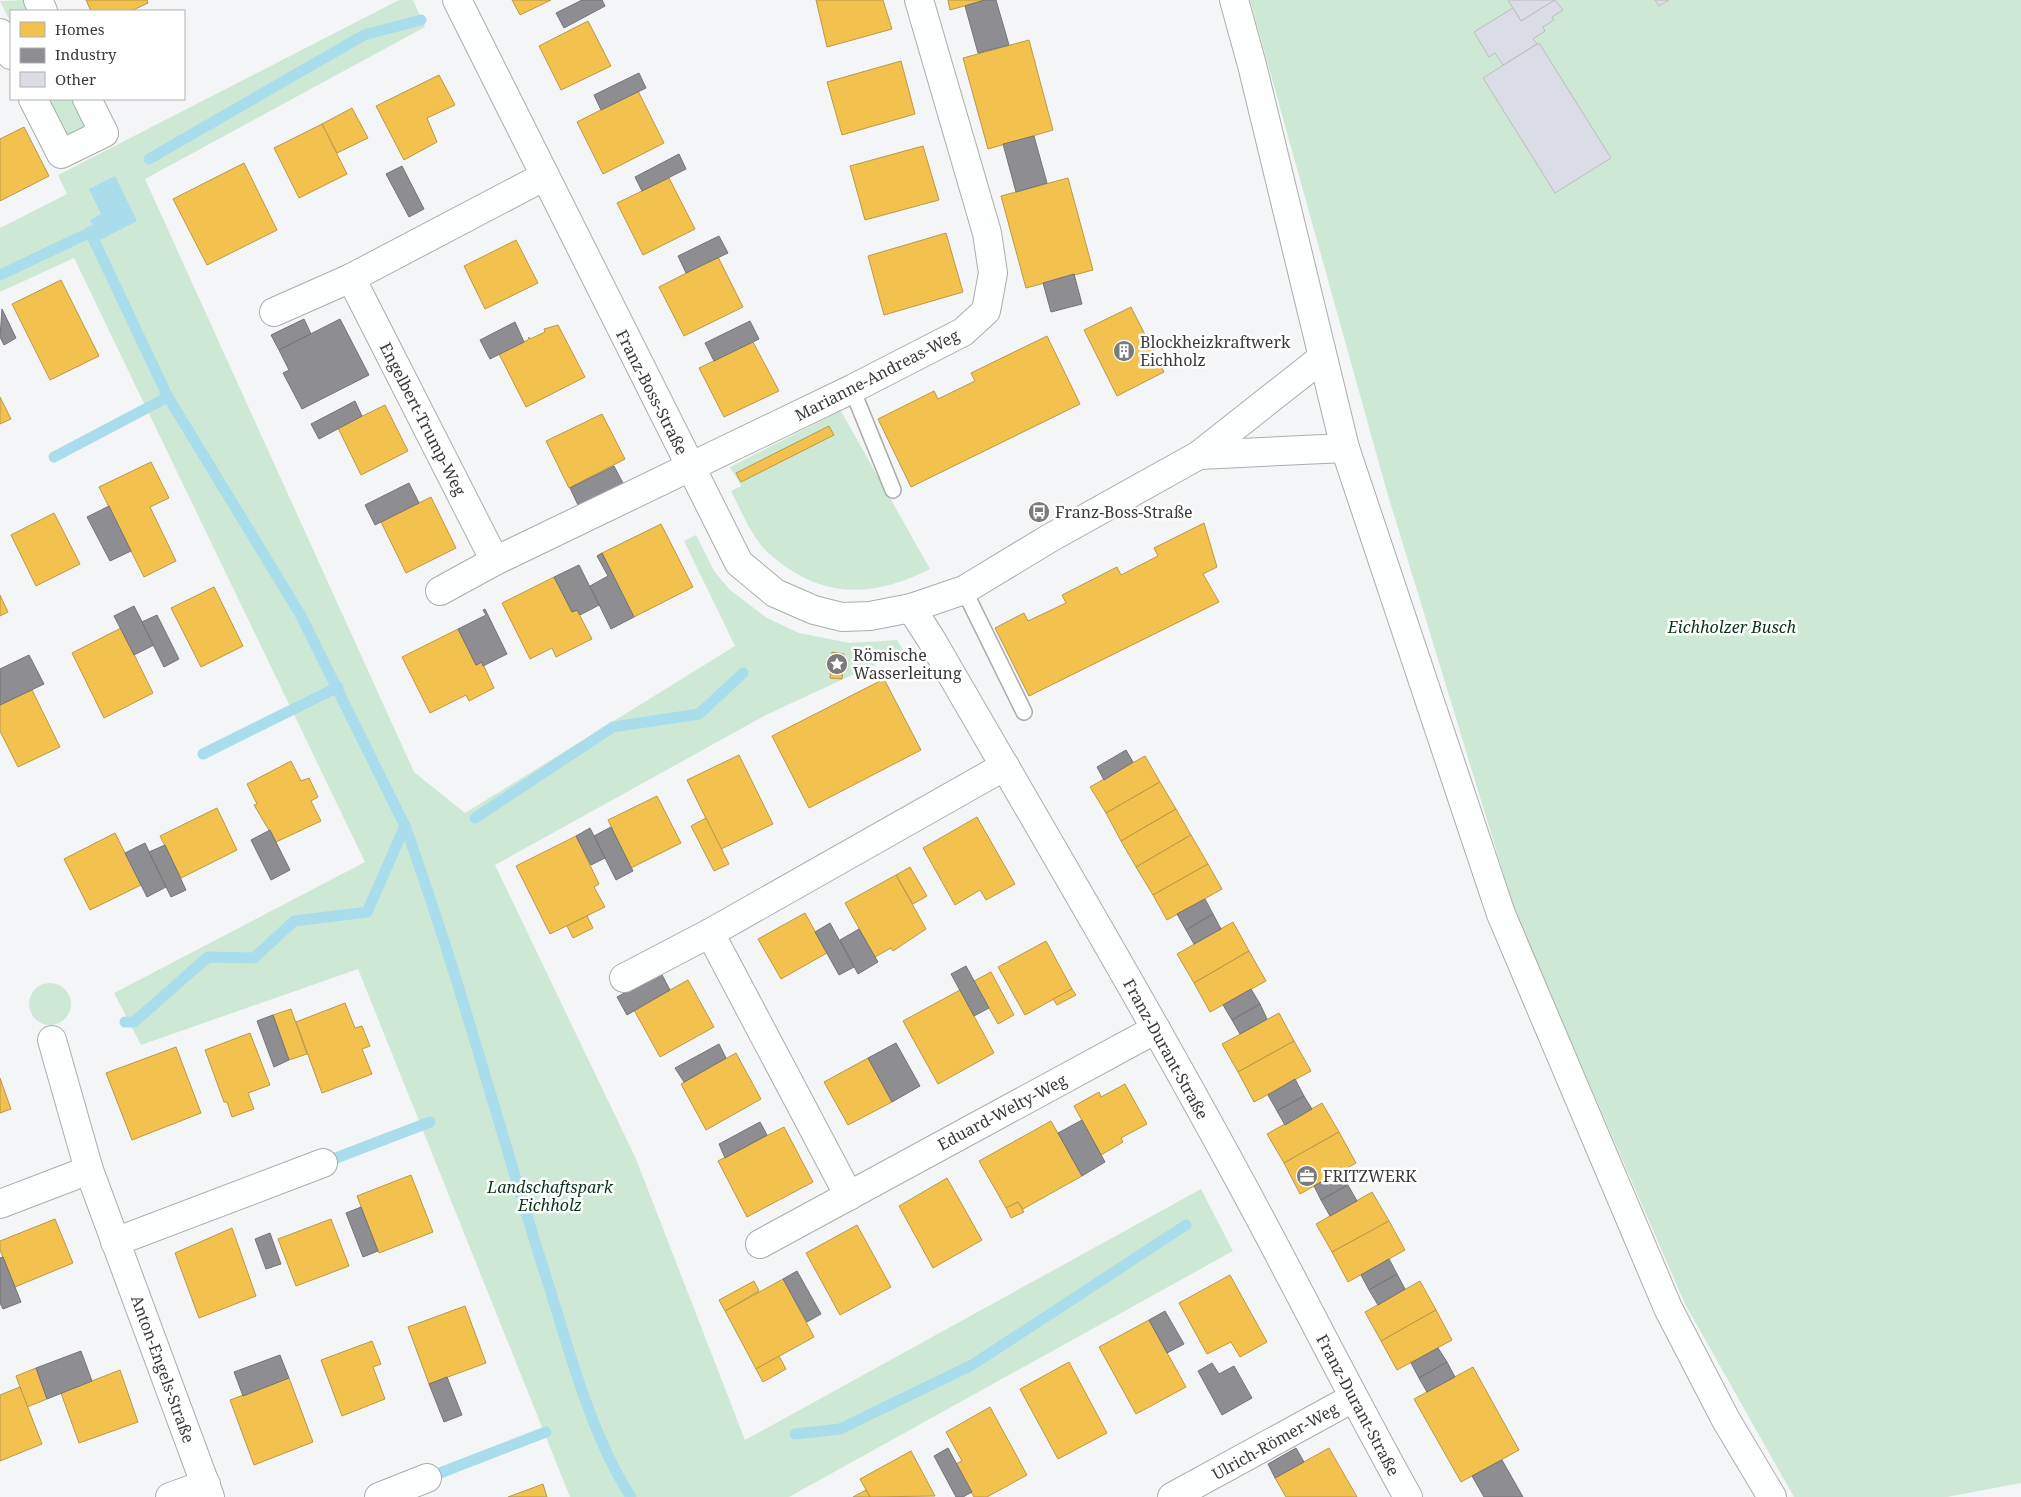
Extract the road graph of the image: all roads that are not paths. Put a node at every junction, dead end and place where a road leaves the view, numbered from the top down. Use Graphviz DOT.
graph roads {
  1 [pos="457,0"];
  2 [pos="919,0"];
  3 [pos="1234,0"];
  4 [pos="0,33"];
  5 [pos="10,53"];
  6 [pos="34,100"];
  7 [pos="88,100"];
  8 [pos="544,176"];
  9 [pos="351,278"];
  10 [pos="274,312"];
  11 [pos="1322,358"];
  12 [pos="852,389"];
  13 [pos="1345,448"];
  14 [pos="1199,455"];
  15 [pos="690,467"];
  16 [pos="893,490"];
  17 [pos="495,561"];
  18 [pos="440,590"];
  19 [pos="964,590"];
  20 [pos="911,608"];
  21 [pos="1024,712"];
  22 [pos="1005,766"];
  23 [pos="710,933"];
  24 [pos="624,978"];
  25 [pos="1156,1029"];
  26 [pos="52,1040"];
  27 [pos="323,1163"];
  28 [pos="89,1170"];
  29 [pos="848,1196"];
  30 [pos="0,1204"];
  31 [pos="116,1242"];
  32 [pos="760,1244"];
  33 [pos="1353,1398"];
  34 [pos="427,1478"];
  35 [pos="208,1491"];
  36 [pos="170,1497"];
  37 [pos="379,1497"];
  38 [pos="1172,1497"];
  39 [pos="1408,1497"];
  40 [pos="1772,1497"];
  1 -- 8 [label="street, Franz-Boss-Straße"];
  2 -- 12 [label="street, Marianne-Andreas-Weg"];
  3 -- 11 [label="street"];
  4 -- 5 [label="street"];
  6 -- 7 [label="street"];
  8 -- 9 [label="street"];
  8 -- 15 [label="street, Franz-Boss-Straße"];
  9 -- 10 [label="street"];
  9 -- 17 [label="street, Engelbert-Trump-Weg"];
  11 -- 13 [label="street"];
  11 -- 14 [label="street, Franz-Boss-Straße"];
  12 -- 15 [label="street, Marianne-Andreas-Weg"];
  12 -- 16 [label="lane"];
  13 -- 14 [label="street, Franz-Boss-Straße"];
  13 -- 40 [label="street"];
  14 -- 19 [label="street, Franz-Boss-Straße"];
  15 -- 17 [label="street"];
  15 -- 20 [label="street, Franz-Boss-Straße"];
  17 -- 18 [label="street"];
  19 -- 20 [label="street, Franz-Boss-Straße"];
  19 -- 21 [label="lane"];
  20 -- 22 [label="street, Franz-Durant-Straße"];
  22 -- 23 [label="street"];
  22 -- 25 [label="street, Franz-Durant-Straße"];
  23 -- 24 [label="street"];
  23 -- 29 [label="street"];
  25 -- 29 [label="street, Eduard-Welty-Weg"];
  25 -- 33 [label="street, Franz-Durant-Straße"];
  26 -- 28 [label="street, Anton-Engels-Straße"];
  27 -- 31 [label="street"];
  28 -- 30 [label="street"];
  28 -- 31 [label="street, Anton-Engels-Straße"];
  29 -- 32 [label="street, Eduard-Welty-Weg"];
  31 -- 35 [label="street, Anton-Engels-Straße"];
  33 -- 38 [label="street, Ulrich-Römer-Weg"];
  33 -- 39 [label="street, Franz-Durant-Straße"];
  34 -- 37 [label="street"];
  35 -- 36 [label="street"];
}
